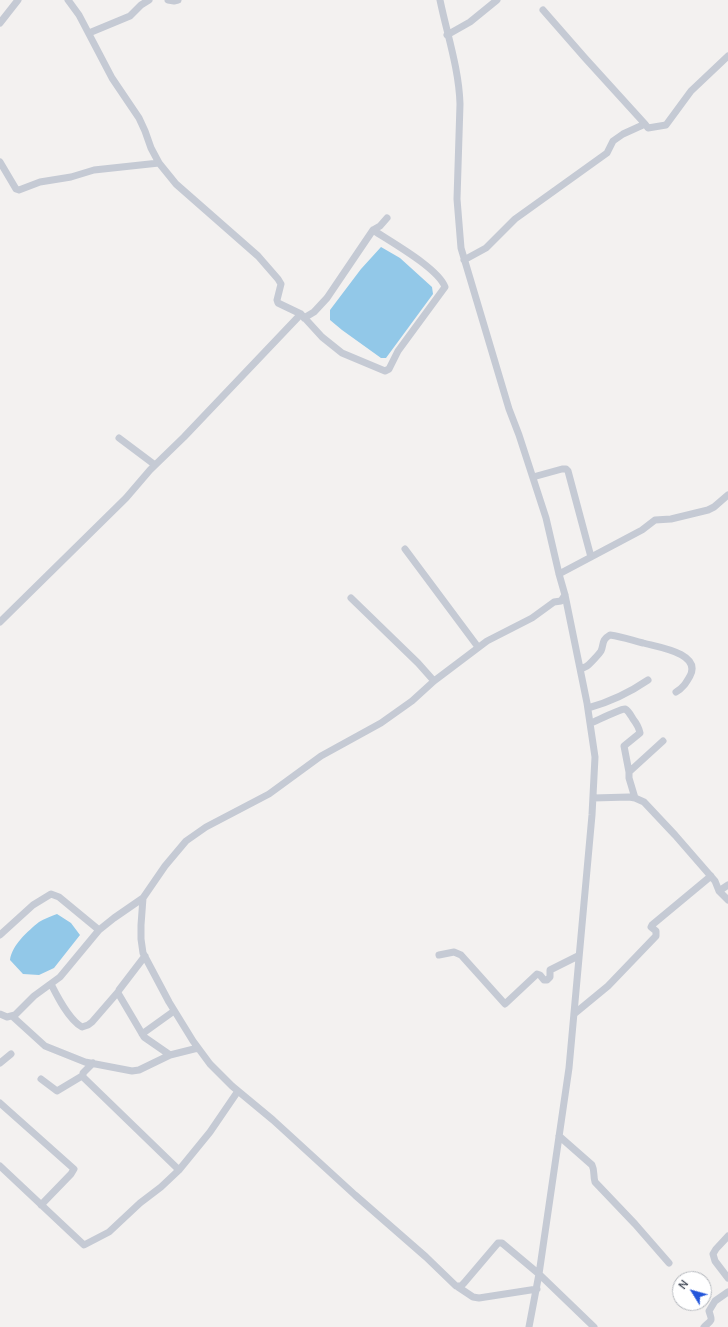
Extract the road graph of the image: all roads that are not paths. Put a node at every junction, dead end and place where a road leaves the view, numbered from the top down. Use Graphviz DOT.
graph roads {
  1 [pos="18,0"];
  2 [pos="68,0"];
  3 [pos="149,0"];
  4 [pos="168,0"];
  5 [pos="178,0"];
  6 [pos="440,0"];
  7 [pos="497,0"];
  8 [pos="543,10"];
  9 [pos="0,23"];
  10 [pos="89,33"];
  11 [pos="447,35"];
  12 [pos="728,56"];
  13 [pos="645,124"];
  14 [pos="0,162"];
  15 [pos="159,163"];
  16 [pos="387,218"];
  17 [pos="373,230"];
  18 [pos="464,260"];
  19 [pos="302,316"];
  20 [pos="120,438"];
  21 [pos="155,465"];
  22 [pos="532,477"];
  23 [pos="728,495"];
  24 [pos="405,549"];
  25 [pos="591,557"];
  26 [pos="559,574"];
  27 [pos="565,595"];
  28 [pos="351,598"];
  29 [pos="0,622"];
  30 [pos="478,647"];
  31 [pos="581,669"];
  32 [pos="648,680"];
  33 [pos="434,681"];
  34 [pos="676,692"];
  35 [pos="588,708"];
  36 [pos="590,723"];
  37 [pos="663,741"];
  38 [pos="629,772"];
  39 [pos="593,798"];
  40 [pos="635,798"];
  41 [pos="711,876"];
  42 [pos="728,885"];
  43 [pos="719,891"];
  44 [pos="143,898"];
  45 [pos="728,900"];
  46 [pos="99,930"];
  47 [pos="0,934"];
  48 [pos="439,954"];
  49 [pos="145,956"];
  50 [pos="578,956"];
  51 [pos="52,984"];
  52 [pos="118,992"];
  53 [pos="174,1011"];
  54 [pos="0,1014"];
  55 [pos="574,1014"];
  56 [pos="12,1016"];
  57 [pos="142,1034"];
  58 [pos="198,1048"];
  59 [pos="11,1054"];
  60 [pos="170,1055"];
  61 [pos="0,1063"];
  62 [pos="93,1063"];
  63 [pos="82,1076"];
  64 [pos="41,1078"];
  65 [pos="238,1091"];
  66 [pos="0,1103"];
  67 [pos="559,1136"];
  68 [pos="0,1166"];
  69 [pos="179,1170"];
  70 [pos="41,1205"];
  71 [pos="728,1236"];
  72 [pos="669,1263"];
  73 [pos="539,1274"];
  74 [pos="728,1278"];
  75 [pos="458,1287"];
  76 [pos="537,1289"];
  77 [pos="728,1292"];
  78 [pos="529,1327"];
  79 [pos="594,1327"];
  80 [pos="704,1327"];
  1 -- 9 [label="street"];
  2 -- 10 [label="street"];
  3 -- 10 [label="street"];
  4 -- 5 [label="street"];
  6 -- 11 [label="street"];
  7 -- 11 [label="street"];
  8 -- 13 [label="street"];
  10 -- 15 [label="street"];
  11 -- 18 [label="street"];
  12 -- 13 [label="street"];
  13 -- 18 [label="street"];
  14 -- 15 [label="street"];
  15 -- 19 [label="street"];
  16 -- 17 [label="street"];
  17 -- 19 [label="street"];
  17 -- 19 [label="street"];
  18 -- 22 [label="street"];
  19 -- 21 [label="street"];
  20 -- 21 [label="street"];
  21 -- 29 [label="street"];
  22 -- 25 [label="street"];
  22 -- 26 [label="street"];
  23 -- 25 [label="street"];
  24 -- 30 [label="street"];
  25 -- 26 [label="street"];
  26 -- 27 [label="street"];
  27 -- 30 [label="street"];
  27 -- 31 [label="street"];
  28 -- 33 [label="street"];
  30 -- 33 [label="street"];
  31 -- 34 [label="street"];
  31 -- 35 [label="street"];
  32 -- 35 [label="street"];
  33 -- 44 [label="street"];
  35 -- 36 [label="street"];
  36 -- 38 [label="street"];
  36 -- 39 [label="street"];
  37 -- 38 [label="street"];
  38 -- 40 [label="street"];
  39 -- 40 [label="street"];
  39 -- 50 [label="street"];
  40 -- 41 [label="street"];
  41 -- 43 [label="street"];
  41 -- 55 [label="street"];
  42 -- 43 [label="street"];
  43 -- 45 [label="street"];
  44 -- 46 [label="street"];
  44 -- 49 [label="street"];
  46 -- 47 [label="street"];
  46 -- 51 [label="street"];
  48 -- 50 [label="street"];
  49 -- 52 [label="street"];
  49 -- 53 [label="street"];
  50 -- 55 [label="street"];
  51 -- 52 [label="street"];
  51 -- 56 [label="street"];
  52 -- 57 [label="street"];
  53 -- 57 [label="street"];
  53 -- 58 [label="street"];
  54 -- 56 [label="street"];
  55 -- 67 [label="street"];
  56 -- 62 [label="street"];
  57 -- 60 [label="street"];
  58 -- 60 [label="street"];
  58 -- 65 [label="street"];
  59 -- 61 [label="street"];
  60 -- 62 [label="street"];
  62 -- 63 [label="street"];
  63 -- 64 [label="street"];
  63 -- 69 [label="street"];
  65 -- 69 [label="street"];
  65 -- 75 [label="street"];
  66 -- 70 [label="street"];
  67 -- 72 [label="street"];
  67 -- 73 [label="street"];
  68 -- 70 [label="street"];
  69 -- 70 [label="street"];
  71 -- 74 [label="street"];
  73 -- 75 [label="street"];
  73 -- 76 [label="street"];
  73 -- 79 [label="street"];
  75 -- 76 [label="street"];
  76 -- 78 [label="street"];
  77 -- 80 [label="street"];
}
